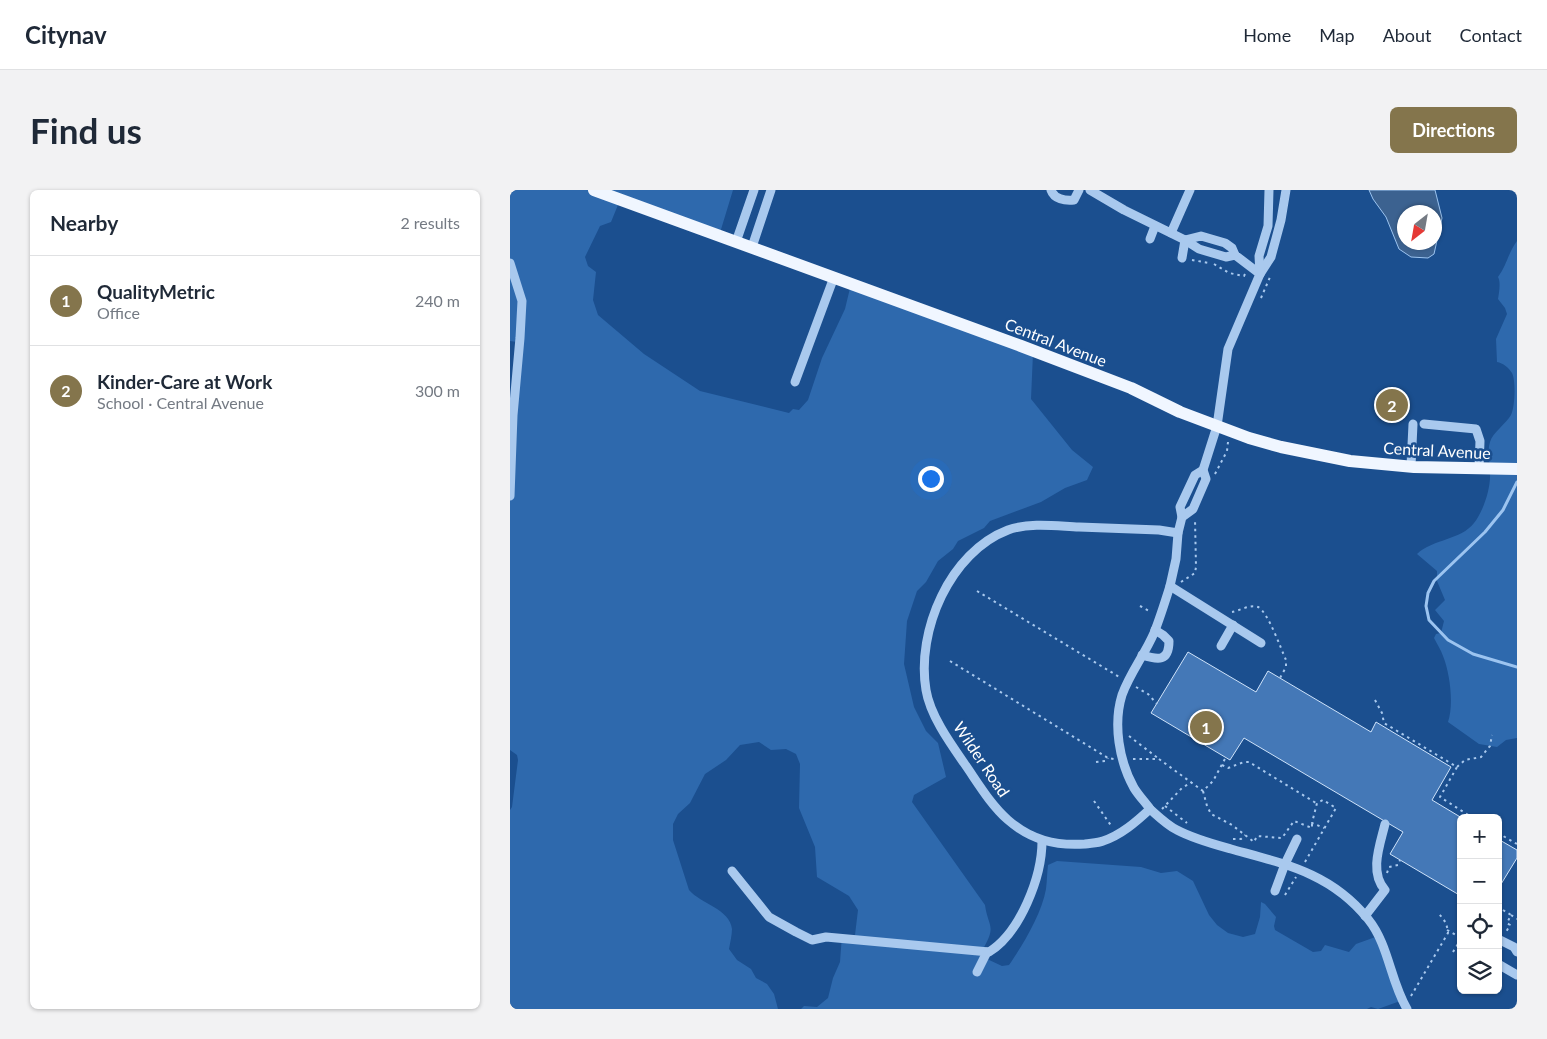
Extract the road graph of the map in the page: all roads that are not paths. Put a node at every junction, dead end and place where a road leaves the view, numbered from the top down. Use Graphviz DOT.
graph roads {
  1 [pos="594,190"];
  2 [pos="754,190"];
  3 [pos="1051,190"];
  4 [pos="1079,190"];
  5 [pos="1090,190"];
  6 [pos="1190,190"];
  7 [pos="1269,190"];
  8 [pos="1286,190"];
  9 [pos="768,191"];
  10 [pos="1155,226"];
  11 [pos="1268,226"];
  12 [pos="1278,229"];
  13 [pos="1171,233"];
  14 [pos="1150,239"];
  15 [pos="1185,240"];
  16 [pos="736,242"];
  17 [pos="752,247"];
  18 [pos="1182,258"];
  19 [pos="510,263"];
  20 [pos="1260,274"];
  21 [pos="834,277"];
  22 [pos="795,382"];
  23 [pos="1413,424"];
  24 [pos="1424,424"];
  25 [pos="1217,426"];
  26 [pos="1411,466"];
  27 [pos="1479,468"];
  28 [pos="1517,469"];
  29 [pos="510,496"];
  30 [pos="1178,533"];
  31 [pos="1170,586"];
  32 [pos="1233,625"];
  33 [pos="1155,630"];
  34 [pos="1261,642"];
  35 [pos="1221,646"];
  36 [pos="1142,655"];
  37 [pos="1150,809"];
  38 [pos="1385,824"];
  39 [pos="1297,839"];
  40 [pos="1042,841"];
  41 [pos="1285,864"];
  42 [pos="732,871"];
  43 [pos="1275,890"];
  44 [pos="1365,916"];
  45 [pos="1502,936"];
  46 [pos="987,952"];
  47 [pos="1517,952"];
  48 [pos="1502,967"];
  49 [pos="977,972"];
  50 [pos="1517,976"];
  51 [pos="1407,1009"];
  1 -- 16 [label="main road, Central Avenue"];
  2 -- 16 [label="street"];
  3 -- 4 [label="street"];
  5 -- 10 [label="street"];
  6 -- 13 [label="street"];
  7 -- 11 [label="street"];
  8 -- 12 [label="street"];
  9 -- 17 [label="street"];
  10 -- 13 [label="street"];
  10 -- 14 [label="street"];
  11 -- 12 [label="street"];
  11 -- 20 [label="street"];
  12 -- 20 [label="street"];
  13 -- 15 [label="street"];
  15 -- 18 [label="street"];
  15 -- 20 [label="street"];
  16 -- 17 [label="main road, Central Avenue"];
  17 -- 21 [label="main road, Central Avenue"];
  19 -- 29 [label="street"];
  20 -- 25 [label="street"];
  21 -- 22 [label="street"];
  21 -- 25 [label="main road, Central Avenue"];
  23 -- 26 [label="street"];
  24 -- 27 [label="street"];
  25 -- 26 [label="main road, Central Avenue"];
  25 -- 30 [label="street"];
  26 -- 27 [label="main road, Central Avenue"];
  27 -- 28 [label="main road, Central Avenue"];
  30 -- 31 [label="street"];
  30 -- 40 [label="street, Wilder Road"];
  31 -- 32 [label="street"];
  31 -- 33 [label="street"];
  32 -- 34 [label="street"];
  32 -- 35 [label="street"];
  33 -- 36 [label="street"];
  33 -- 36 [label="street"];
  36 -- 37 [label="street"];
  37 -- 40 [label="street, Wilder Road"];
  37 -- 41 [label="street"];
  38 -- 44 [label="street"];
  39 -- 41 [label="street"];
  40 -- 46 [label="street"];
  41 -- 43 [label="street"];
  41 -- 44 [label="street"];
  42 -- 46 [label="street"];
  44 -- 51 [label="street"];
  45 -- 47 [label="street"];
  46 -- 49 [label="street"];
  48 -- 50 [label="street"];
}
